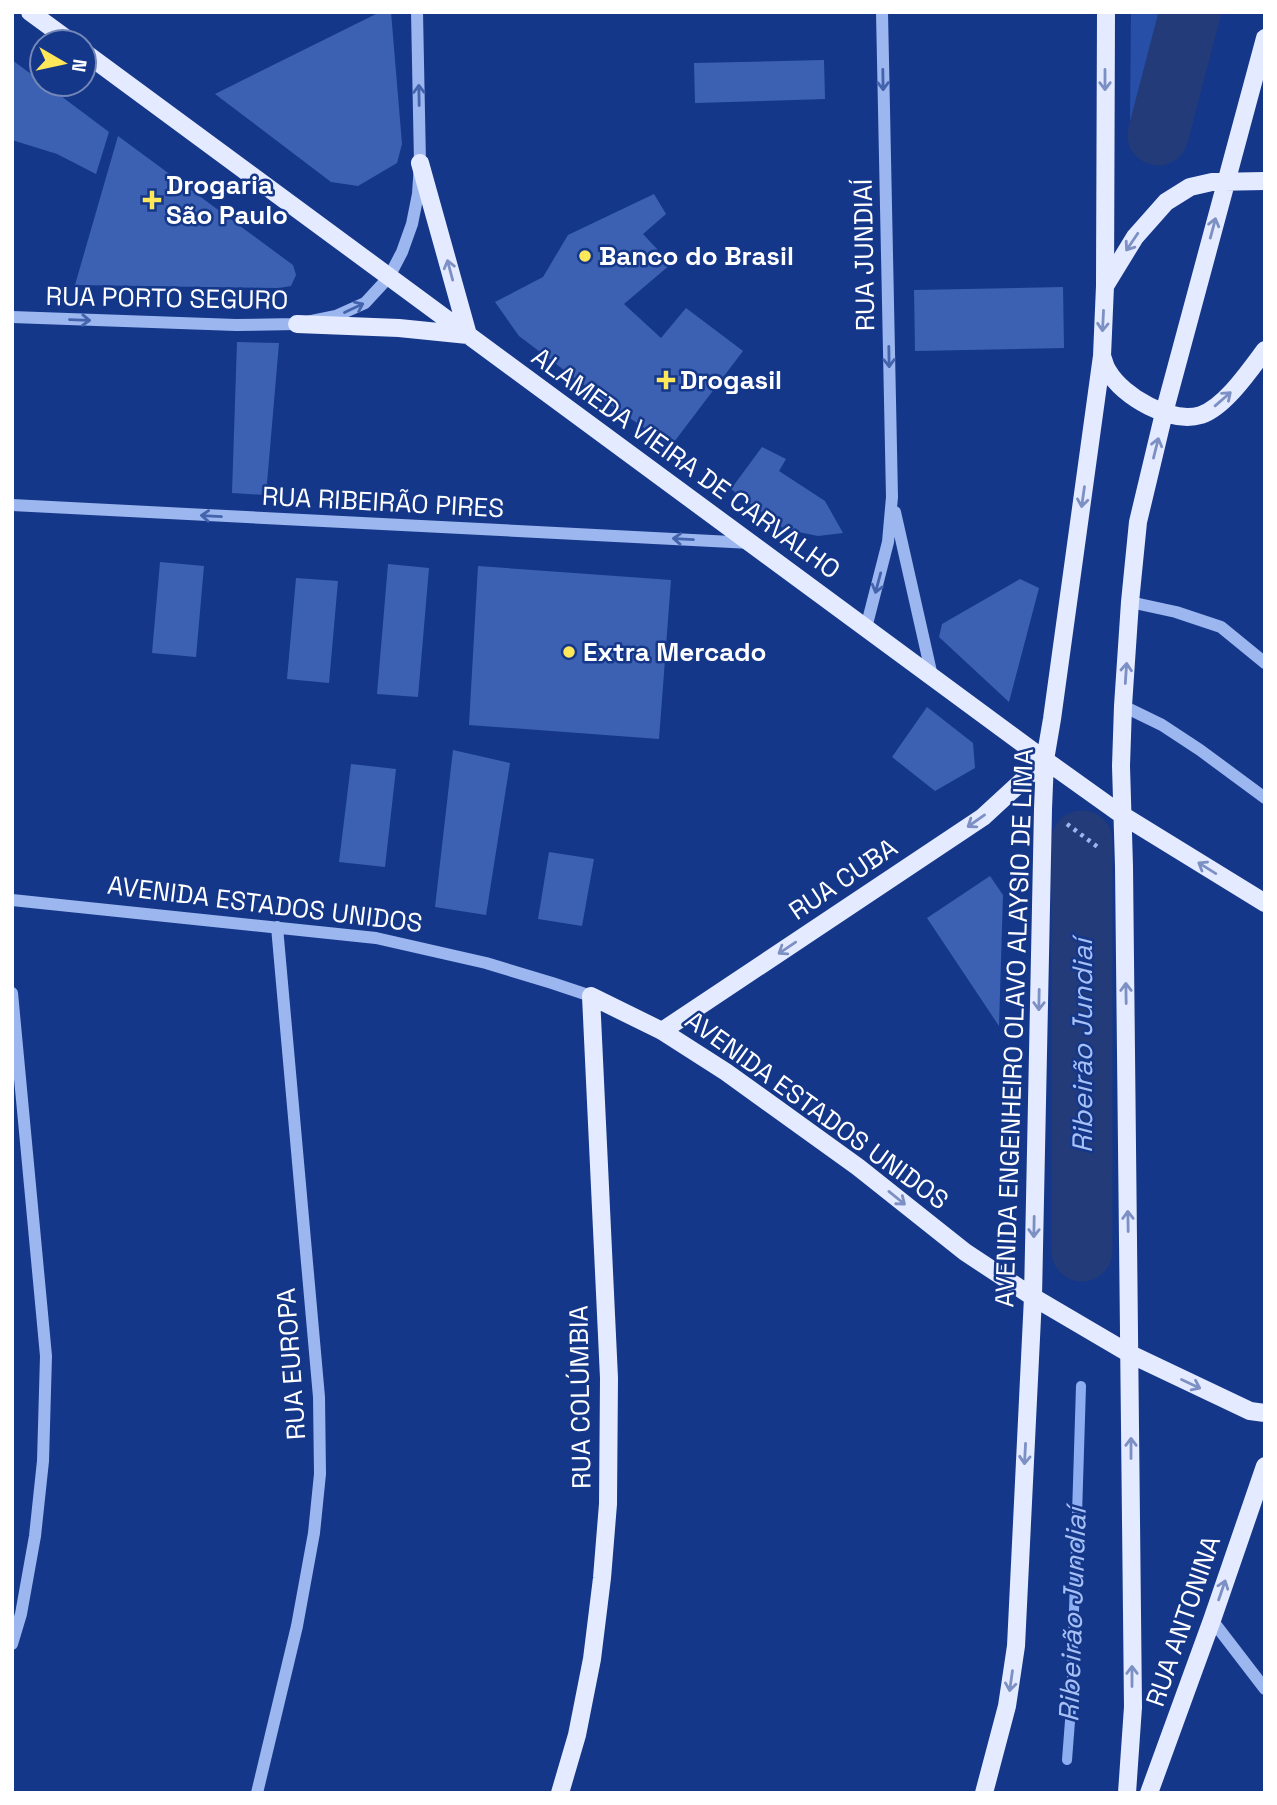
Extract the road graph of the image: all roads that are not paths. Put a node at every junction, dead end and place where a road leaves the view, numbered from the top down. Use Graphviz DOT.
graph roads {
  1 [pos="30,12"];
  2 [pos="417,12"];
  3 [pos="882,12"];
  4 [pos="1106,12"];
  5 [pos="52,28"];
  6 [pos="1265,38"];
  7 [pos="98,62"];
  8 [pos="420,163"];
  9 [pos="1226,181"];
  10 [pos="1265,181"];
  11 [pos="389,277"];
  12 [pos="1105,286"];
  13 [pos="12,317"];
  14 [pos="297,324"];
  15 [pos="468,335"];
  16 [pos="1265,351"];
  17 [pos="1102,356"];
  18 [pos="1164,413"];
  19 [pos="892,498"];
  20 [pos="12,506"];
  21 [pos="751,543"];
  22 [pos="1130,603"];
  23 [pos="866,628"];
  24 [pos="1265,663"];
  25 [pos="932,676"];
  26 [pos="1123,706"];
  27 [pos="1045,760"];
  28 [pos="1265,798"];
  29 [pos="1122,815"];
  30 [pos="12,900"];
  31 [pos="1265,904"];
  32 [pos="277,927"];
  33 [pos="12,993"];
  34 [pos="591,996"];
  35 [pos="663,1031"];
  36 [pos="1033,1297"];
  37 [pos="1130,1354"];
  38 [pos="1265,1413"];
  39 [pos="1265,1466"];
  40 [pos="1212,1620"];
  41 [pos="12,1644"];
  42 [pos="1265,1689"];
  43 [pos="257,1793"];
  44 [pos="561,1793"];
  45 [pos="984,1793"];
  46 [pos="1127,1793"];
  47 [pos="1149,1793"];
  1 -- 5 [label="main road"];
  8 -- 2 [label="street, RUA PORTO SEGURO, one-way"];
  3 -- 19 [label="street, RUA JUNDIAÍ, one-way"];
  4 -- 12 [label="main road, AVENIDA ENGENHEIRO OLAVO ALAYSIO DE LIMA, one-way"];
  6 -- 9 [label="main road"];
  7 -- 11 [label="main road, ALAMEDA VIEIRA DE CARVALHO"];
  8 -- 11 [label="street, RUA PORTO SEGURO"];
  15 -- 8 [label="main road, one-way"];
  9 -- 10 [label="main road"];
  9 -- 12 [label="main road, one-way"];
  18 -- 9 [label="main road, one-way"];
  14 -- 11 [label="street, RUA PORTO SEGURO, one-way"];
  11 -- 15 [label="main road, ALAMEDA VIEIRA DE CARVALHO"];
  12 -- 17 [label="main road, AVENIDA ENGENHEIRO OLAVO ALAYSIO DE LIMA, one-way"];
  13 -- 14 [label="street, RUA PORTO SEGURO, one-way"];
  14 -- 15 [label="main road"];
  15 -- 21 [label="main road, ALAMEDA VIEIRA DE CARVALHO"];
  18 -- 16 [label="main road, one-way"];
  17 -- 18 [label="main road"];
  17 -- 27 [label="main road, AVENIDA ENGENHEIRO OLAVO ALAYSIO DE LIMA, one-way"];
  22 -- 18 [label="main road, one-way"];
  19 -- 23 [label="street, RUA JUNDIAÍ, one-way"];
  19 -- 25 [label="street, RUA JUNDIAÍ"];
  21 -- 20 [label="street, RUA RIBEIRÃO PIRES, one-way"];
  21 -- 23 [label="main road, ALAMEDA VIEIRA DE CARVALHO"];
  22 -- 24 [label="street"];
  26 -- 22 [label="main road, one-way"];
  23 -- 25 [label="main road, ALAMEDA VIEIRA DE CARVALHO"];
  25 -- 27 [label="main road, ALAMEDA VIEIRA DE CARVALHO"];
  26 -- 28 [label="street"];
  26 -- 29 [label="main road"];
  27 -- 29 [label="main road, ALAMEDA VIEIRA DE CARVALHO"];
  27 -- 35 [label="main road, RUA CUBA, one-way"];
  27 -- 36 [label="main road, AVENIDA ENGENHEIRO OLAVO ALAYSIO DE LIMA, one-way"];
  31 -- 29 [label="main road, ALAMEDA VIEIRA DE CARVALHO, one-way"];
  37 -- 29 [label="main road, one-way"];
  30 -- 32 [label="street, AVENIDA ESTADOS UNIDOS"];
  32 -- 34 [label="street, AVENIDA ESTADOS UNIDOS"];
  32 -- 43 [label="street, RUA EUROPA"];
  33 -- 41 [label="street"];
  34 -- 35 [label="main road, AVENIDA ESTADOS UNIDOS"];
  34 -- 44 [label="main road, RUA COLÚMBIA"];
  35 -- 36 [label="main road, AVENIDA ESTADOS UNIDOS, one-way"];
  36 -- 37 [label="main road, AVENIDA ESTADOS UNIDOS"];
  36 -- 45 [label="main road, AVENIDA ENGENHEIRO OLAVO ALAYSIO DE LIMA, one-way"];
  37 -- 38 [label="main road, AVENIDA ESTADOS UNIDOS, one-way"];
  46 -- 37 [label="main road, one-way"];
  40 -- 39 [label="main road, RUA ANTONINA, one-way"];
  40 -- 42 [label="street"];
  40 -- 47 [label="main road, RUA ANTONINA"];
}
